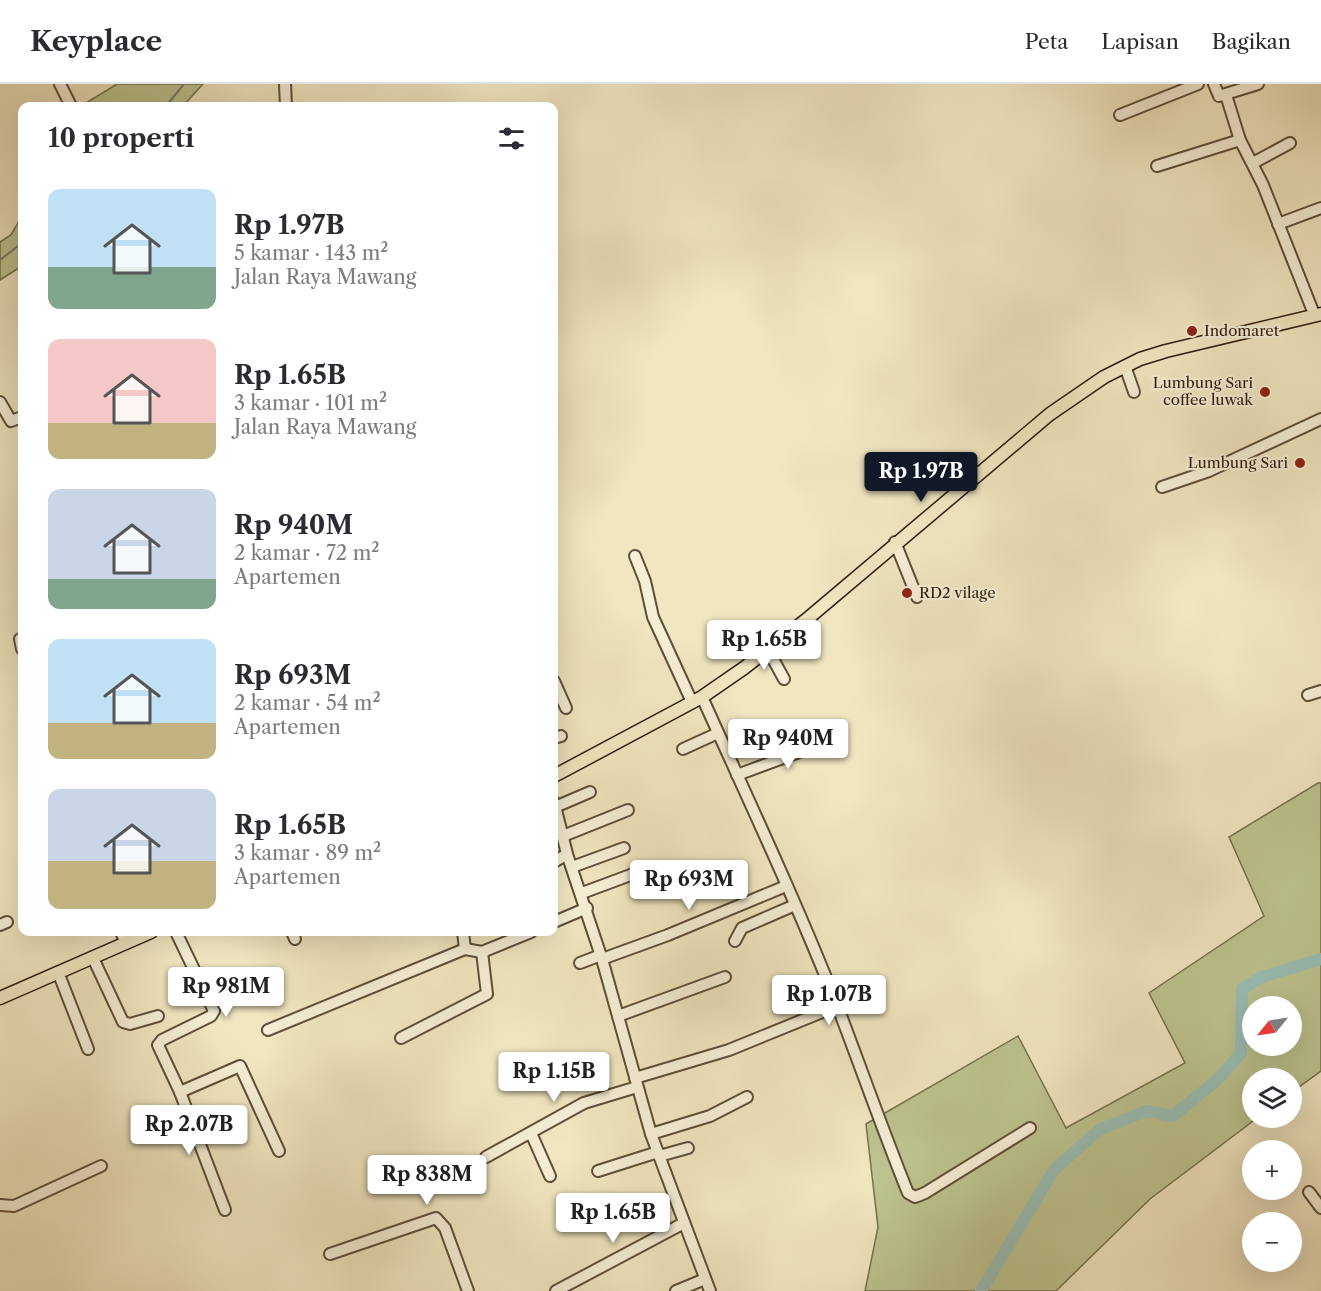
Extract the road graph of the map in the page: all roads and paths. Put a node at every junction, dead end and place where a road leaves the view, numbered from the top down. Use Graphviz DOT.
graph roads {
  1 [pos="60,84"];
  2 [pos="285,84"];
  3 [pos="1198,84"];
  4 [pos="1214,84"];
  5 [pos="1258,84"];
  6 [pos="1226,96"];
  7 [pos="69,102"];
  8 [pos="286,102"];
  9 [pos="1120,115"];
  10 [pos="1240,140"];
  11 [pos="1290,143"];
  12 [pos="1252,163"];
  13 [pos="1157,166"];
  14 [pos="1321,208"];
  15 [pos="1278,224"];
  16 [pos="1318,314"];
  17 [pos="1125,366"];
  18 [pos="1134,392"];
  19 [pos="0,402"];
  20 [pos="18,418"];
  21 [pos="1321,419"];
  22 [pos="1162,487"];
  23 [pos="895,542"];
  24 [pos="635,556"];
  25 [pos="917,597"];
  26 [pos="768,650"];
  27 [pos="784,680"];
  28 [pos="558,690"];
  29 [pos="1321,691"];
  30 [pos="1308,695"];
  31 [pos="697,700"];
  32 [pos="566,708"];
  33 [pos="718,732"];
  34 [pos="829,741"];
  35 [pos="683,749"];
  36 [pos="558,774"];
  37 [pos="737,775"];
  38 [pos="590,792"];
  39 [pos="558,804"];
  40 [pos="628,810"];
  41 [pos="558,819"];
  42 [pos="563,836"];
  43 [pos="624,848"];
  44 [pos="567,854"];
  45 [pos="558,860"];
  46 [pos="572,867"];
  47 [pos="644,870"];
  48 [pos="786,886"];
  49 [pos="582,892"];
  50 [pos="795,904"];
  51 [pos="587,908"];
  52 [pos="558,920"];
  53 [pos="178,936"];
  54 [pos="463,936"];
  55 [pos="521,936"];
  56 [pos="124,937"];
  57 [pos="735,941"];
  58 [pos="465,949"];
  59 [pos="482,952"];
  60 [pos="602,957"];
  61 [pos="93,958"];
  62 [pos="580,963"];
  63 [pos="58,972"];
  64 [pos="725,977"];
  65 [pos="0,998"];
  66 [pos="837,1006"];
  67 [pos="158,1016"];
  68 [pos="618,1016"];
  69 [pos="268,1030"];
  70 [pos="401,1038"];
  71 [pos="88,1049"];
  72 [pos="636,1083"];
  73 [pos="180,1092"];
  74 [pos="747,1097"];
  75 [pos="1030,1128"];
  76 [pos="531,1133"];
  77 [pos="651,1134"];
  78 [pos="688,1148"];
  79 [pos="279,1151"];
  80 [pos="658,1154"];
  81 [pos="486,1157"];
  82 [pos="101,1166"];
  83 [pos="598,1171"];
  84 [pos="550,1176"];
  85 [pos="1309,1192"];
  86 [pos="0,1205"];
  87 [pos="1321,1208"];
  88 [pos="225,1210"];
  89 [pos="684,1223"];
  90 [pos="330,1254"];
  91 [pos="705,1279"];
  92 [pos="468,1291"];
  93 [pos="556,1291"];
  94 [pos="676,1291"];
  95 [pos="710,1291"];
  1 -- 7 [label="street"];
  2 -- 8 [label="street"];
  3 -- 9 [label="street"];
  4 -- 6 [label="street"];
  5 -- 6 [label="street"];
  6 -- 10 [label="street"];
  10 -- 12 [label="street"];
  10 -- 13 [label="street"];
  11 -- 12 [label="street"];
  12 -- 15 [label="street"];
  14 -- 15 [label="street"];
  15 -- 16 [label="street"];
  16 -- 17 [label="main road"];
  17 -- 18 [label="street"];
  17 -- 23 [label="main road"];
  19 -- 20 [label="street"];
  21 -- 22 [label="street"];
  23 -- 25 [label="street"];
  23 -- 26 [label="main road"];
  24 -- 31 [label="street"];
  26 -- 27 [label="street"];
  26 -- 31 [label="main road"];
  28 -- 32 [label="street"];
  29 -- 30 [label="street"];
  31 -- 33 [label="street"];
  31 -- 36 [label="main road"];
  33 -- 35 [label="street"];
  33 -- 37 [label="street"];
  34 -- 37 [label="street"];
  37 -- 48 [label="street"];
  38 -- 39 [label="street"];
  40 -- 42 [label="street"];
  41 -- 42 [label="street"];
  42 -- 44 [label="street"];
  43 -- 46 [label="street"];
  44 -- 45 [label="street"];
  44 -- 46 [label="street"];
  46 -- 49 [label="street"];
  47 -- 49 [label="street"];
  48 -- 50 [label="street"];
  48 -- 60 [label="street"];
  49 -- 51 [label="street"];
  50 -- 57 [label="street"];
  50 -- 66 [label="street"];
  51 -- 52 [label="street"];
  51 -- 60 [label="street"];
  53 -- 73 [label="street"];
  54 -- 58 [label="street"];
  55 -- 59 [label="street"];
  56 -- 61 [label="main road"];
  58 -- 59 [label="street"];
  58 -- 69 [label="street"];
  59 -- 70 [label="street"];
  60 -- 62 [label="street"];
  60 -- 68 [label="street"];
  61 -- 63 [label="main road"];
  61 -- 67 [label="street"];
  63 -- 65 [label="main road"];
  63 -- 71 [label="street"];
  64 -- 68 [label="street"];
  66 -- 72 [label="street"];
  66 -- 75 [label="street"];
  68 -- 72 [label="street"];
  72 -- 76 [label="street"];
  72 -- 77 [label="street"];
  73 -- 79 [label="street"];
  73 -- 88 [label="street"];
  74 -- 77 [label="street"];
  76 -- 81 [label="street"];
  76 -- 84 [label="street"];
  77 -- 80 [label="street"];
  78 -- 80 [label="street"];
  80 -- 83 [label="street"];
  80 -- 89 [label="street"];
  82 -- 86 [label="street"];
  85 -- 87 [label="street"];
  89 -- 91 [label="street"];
  89 -- 93 [label="street"];
  90 -- 92 [label="street"];
  91 -- 94 [label="street"];
  91 -- 95 [label="street"];
}
